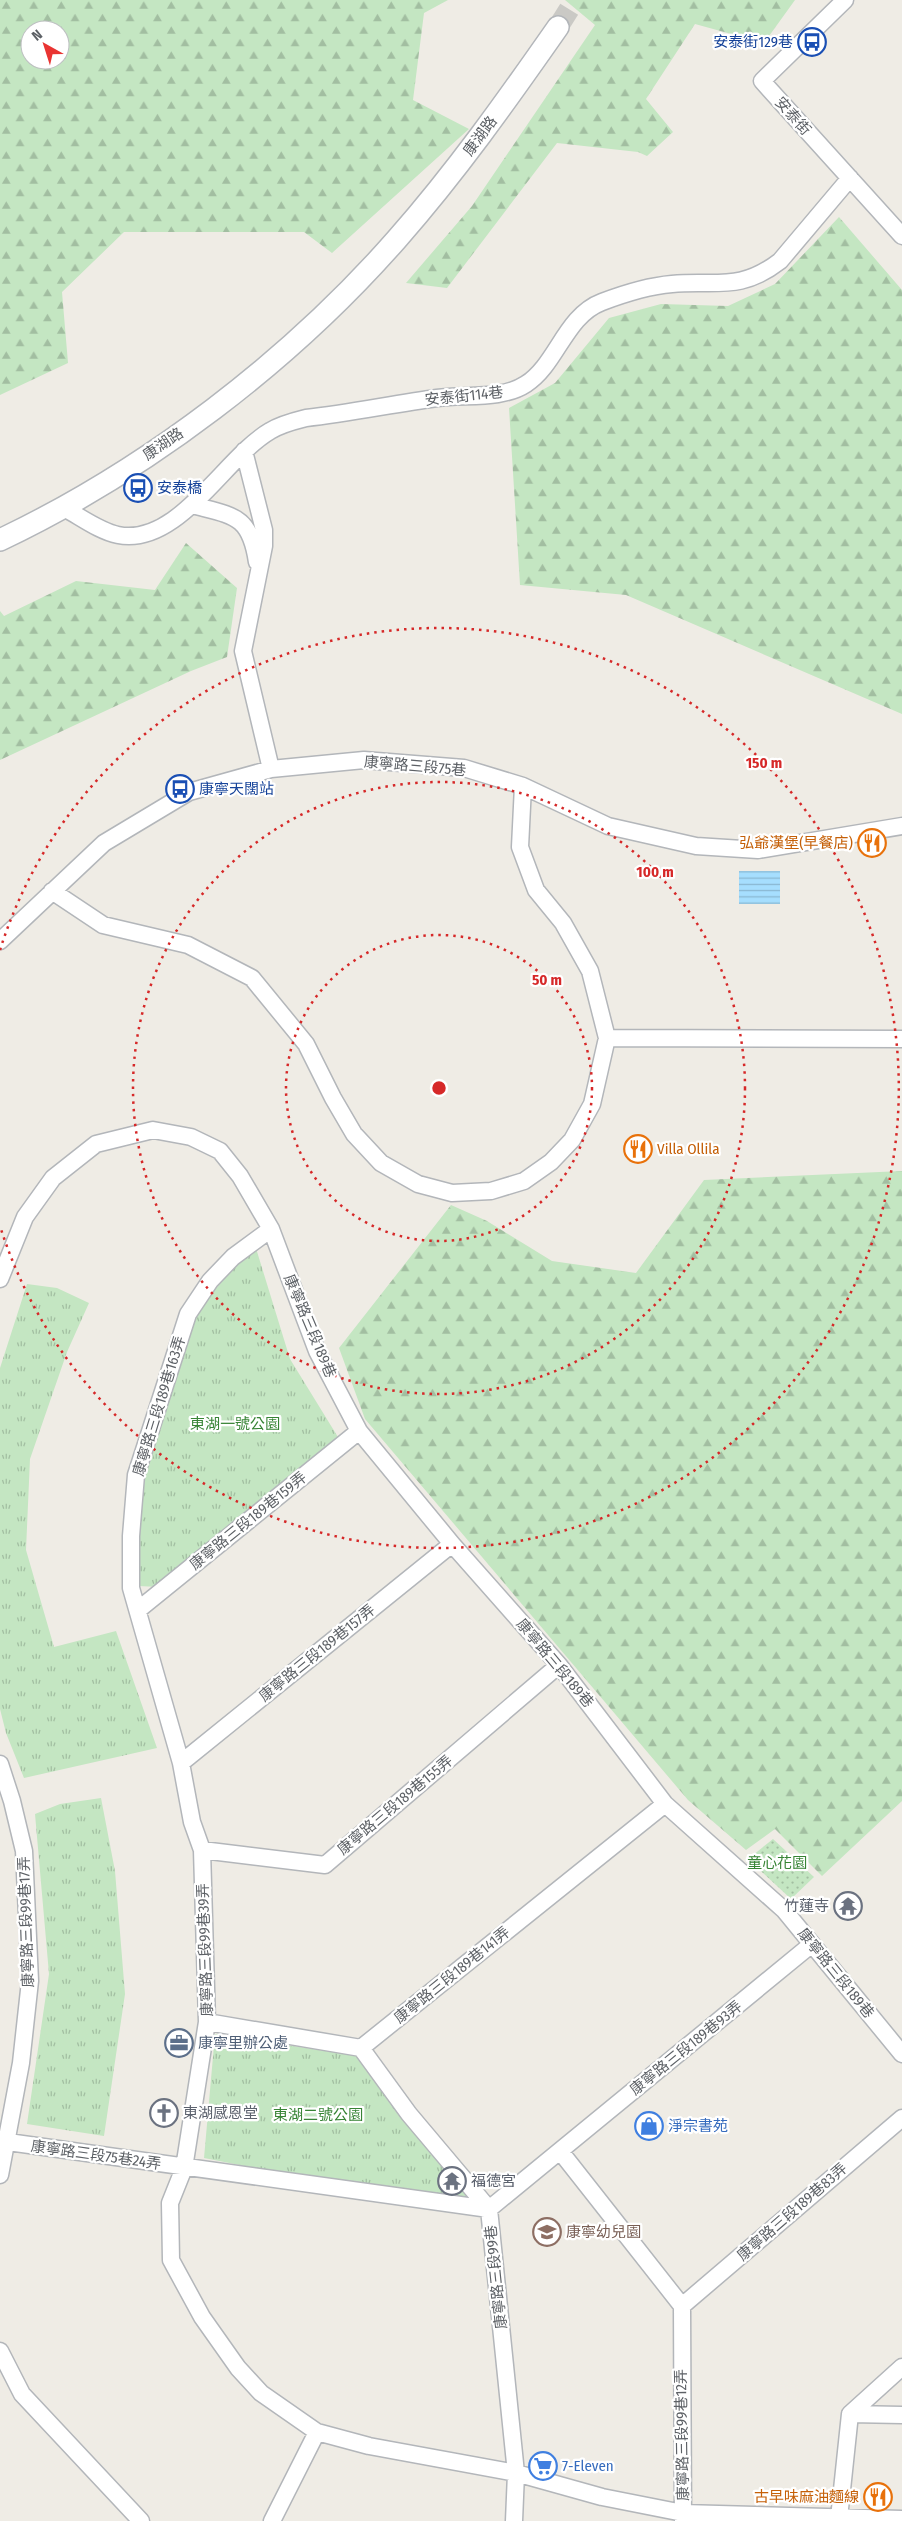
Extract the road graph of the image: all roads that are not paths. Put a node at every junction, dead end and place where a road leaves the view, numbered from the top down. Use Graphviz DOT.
graph roads {
  1 [pos="845,0"];
  2 [pos="558,27"];
  3 [pos="850,178"];
  4 [pos="902,236"];
  5 [pos="244,451"];
  6 [pos="192,505"];
  7 [pos="64,508"];
  8 [pos="0,540"];
  9 [pos="258,567"];
  10 [pos="271,768"];
  11 [pos="523,786"];
  12 [pos="902,826"];
  13 [pos="52,890"];
  14 [pos="0,941"];
  15 [pos="607,1038"];
  16 [pos="902,1039"];
  17 [pos="272,1229"];
  18 [pos="0,1279"];
  19 [pos="359,1431"];
  20 [pos="452,1544"];
  21 [pos="138,1610"];
  22 [pos="559,1665"];
  23 [pos="181,1762"];
  24 [pos="0,1764"];
  25 [pos="665,1804"];
  26 [pos="202,1850"];
  27 [pos="812,1944"];
  28 [pos="207,2022"];
  29 [pos="362,2048"];
  30 [pos="902,2054"];
  31 [pos="902,2118"];
  32 [pos="8,2142"];
  33 [pos="560,2151"];
  34 [pos="184,2168"];
  35 [pos="0,2175"];
  36 [pos="490,2209"];
  37 [pos="682,2306"];
  38 [pos="0,2351"];
  39 [pos="902,2367"];
  40 [pos="850,2414"];
  41 [pos="902,2415"];
  42 [pos="317,2432"];
  43 [pos="516,2473"];
  44 [pos="683,2517"];
  45 [pos="839,2518"];
  46 [pos="902,2519"];
  47 [pos="141,2521"];
  48 [pos="272,2521"];
  49 [pos="514,2521"];
  1 -- 3 [label="street, 安泰街"];
  2 -- 7 [label="street, 康湖路"];
  3 -- 4 [label="street, 安泰街"];
  3 -- 5 [label="street, 安泰街114巷"];
  5 -- 6 [label="street, 安泰街114巷"];
  5 -- 9 [label="street"];
  6 -- 7 [label="street, 安泰街114巷"];
  6 -- 9 [label="street"];
  7 -- 8 [label="street, 康湖路"];
  9 -- 10 [label="street"];
  10 -- 11 [label="street, 康寧路三段75巷"];
  10 -- 13 [label="street, 康寧路三段75巷"];
  11 -- 12 [label="street, 康寧路三段75巷"];
  11 -- 15 [label="street"];
  13 -- 14 [label="street, 康寧路三段75巷"];
  13 -- 15 [label="street"];
  15 -- 16 [label="street"];
  17 -- 18 [label="street"];
  17 -- 19 [label="street, 康寧路三段189巷"];
  17 -- 21 [label="street, 康寧路三段189巷163弄"];
  19 -- 20 [label="street, 康寧路三段189巷"];
  19 -- 21 [label="street, 康寧路三段189巷159弄"];
  20 -- 22 [label="street, 康寧路三段189巷"];
  20 -- 23 [label="street, 康寧路三段189巷157弄"];
  21 -- 23 [label="street, 康寧路三段189巷163弄"];
  22 -- 25 [label="street, 康寧路三段189巷"];
  22 -- 26 [label="street, 康寧路三段189巷155弄"];
  23 -- 26 [label="street, 康寧路三段99巷39弄"];
  24 -- 32 [label="street, 康寧路三段99巷17弄"];
  25 -- 27 [label="street, 康寧路三段189巷"];
  25 -- 29 [label="street, 康寧路三段189巷141弄"];
  26 -- 28 [label="street, 康寧路三段99巷39弄"];
  27 -- 30 [label="street, 康寧路三段189巷"];
  27 -- 33 [label="street, 康寧路三段189巷93弄"];
  28 -- 29 [label="street"];
  28 -- 34 [label="street, 康寧路三段99巷39弄"];
  29 -- 36 [label="street, 康寧路三段99巷"];
  31 -- 37 [label="street, 康寧路三段189巷83弄"];
  32 -- 34 [label="street, 康寧路三段75巷24弄"];
  32 -- 35 [label="street, 康寧路三段99巷17弄"];
  33 -- 36 [label="street, 康寧路三段189巷93弄"];
  33 -- 37 [label="street"];
  34 -- 36 [label="street"];
  34 -- 42 [label="street, 康寧路三段99巷39弄"];
  36 -- 43 [label="street, 康寧路三段99巷"];
  37 -- 44 [label="street, 康寧路三段99巷12弄"];
  38 -- 47 [label="street"];
  39 -- 40 [label="street"];
  40 -- 41 [label="street"];
  40 -- 45 [label="street"];
  42 -- 43 [label="street, 康寧路三段99巷12弄"];
  42 -- 48 [label="street"];
  43 -- 44 [label="street, 康寧路三段99巷12弄"];
  43 -- 49 [label="street, 康寧路三段99巷"];
  44 -- 45 [label="street"];
  45 -- 46 [label="street"];
}
